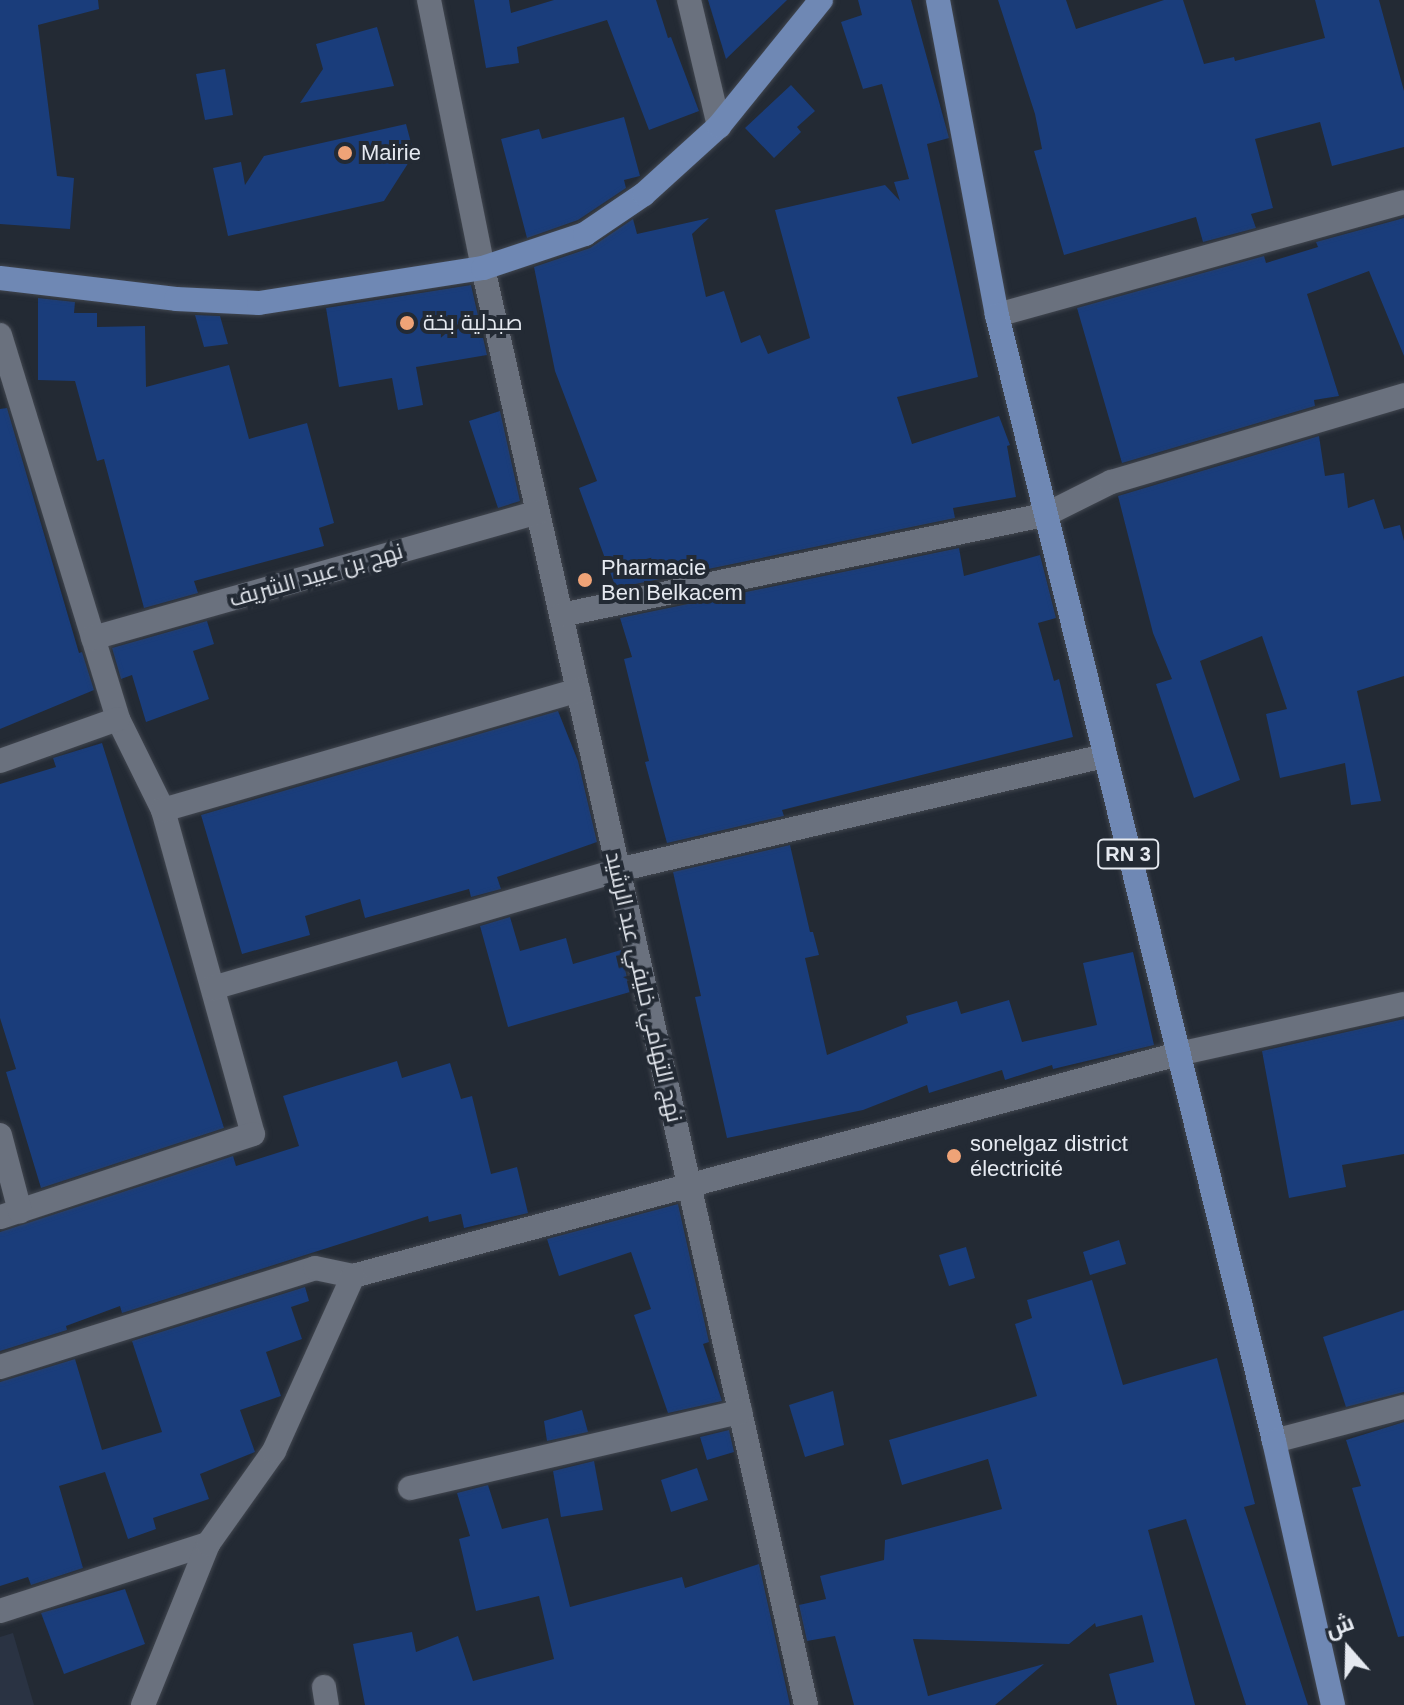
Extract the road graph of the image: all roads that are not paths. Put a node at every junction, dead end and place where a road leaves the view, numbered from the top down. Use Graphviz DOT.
graph roads {
  1 [pos="429,0"];
  2 [pos="689,0"];
  3 [pos="821,0"];
  4 [pos="938,0"];
  5 [pos="719,126"];
  6 [pos="1404,202"];
  7 [pos="483,268"];
  8 [pos="0,278"];
  9 [pos="997,315"];
  10 [pos="0,335"];
  11 [pos="1404,395"];
  12 [pos="538,512"];
  13 [pos="1045,515"];
  14 [pos="561,615"];
  15 [pos="93,638"];
  16 [pos="578,690"];
  17 [pos="118,719"];
  18 [pos="1104,756"];
  19 [pos="0,761"];
  20 [pos="163,810"];
  21 [pos="618,870"];
  22 [pos="213,988"];
  23 [pos="1404,1004"];
  24 [pos="1178,1054"];
  25 [pos="0,1135"];
  26 [pos="690,1187"];
  27 [pos="10,1214"];
  28 [pos="353,1276"];
  29 [pos="0,1367"];
  30 [pos="1404,1407"];
  31 [pos="740,1412"];
  32 [pos="1274,1441"];
  33 [pos="410,1488"];
  34 [pos="208,1544"];
  35 [pos="0,1611"];
  36 [pos="143,1705"];
  37 [pos="806,1705"];
  38 [pos="1333,1705"];
  1 -- 7 [label="street, نهج التهامي خليفي عبد الرشيد"];
  2 -- 5 [label="street"];
  3 -- 5 [label="main road"];
  4 -- 9 [label="main road, RN 3"];
  5 -- 7 [label="main road"];
  6 -- 9 [label="street"];
  7 -- 8 [label="main road"];
  7 -- 12 [label="street, نهج التهامي خليفي عبد الرشيد"];
  9 -- 13 [label="main road, RN 3"];
  10 -- 15 [label="street"];
  11 -- 13 [label="street"];
  12 -- 14 [label="street, نهج التهامي خليفي عبد الرشيد"];
  12 -- 15 [label="street, نهج بن عبيد الشريف"];
  13 -- 14 [label="street"];
  13 -- 18 [label="main road, RN 3"];
  14 -- 16 [label="street, نهج التهامي خليفي عبد الرشيد"];
  15 -- 17 [label="street"];
  16 -- 20 [label="street"];
  16 -- 21 [label="street, نهج التهامي خليفي عبد الرشيد"];
  17 -- 19 [label="street"];
  17 -- 20 [label="street"];
  18 -- 21 [label="street"];
  18 -- 24 [label="main road, RN 3"];
  20 -- 22 [label="street"];
  21 -- 22 [label="street"];
  21 -- 26 [label="street, نهج التهامي خليفي عبد الرشيد"];
  22 -- 27 [label="street"];
  23 -- 24 [label="street"];
  24 -- 26 [label="street"];
  24 -- 32 [label="main road, RN 3"];
  25 -- 27 [label="street"];
  26 -- 28 [label="street"];
  26 -- 31 [label="street, نهج التهامي خليفي عبد الرشيد"];
  28 -- 29 [label="street"];
  28 -- 34 [label="street"];
  30 -- 32 [label="street"];
  31 -- 33 [label="street"];
  31 -- 37 [label="street, نهج التهامي خليفي عبد الرشيد"];
  32 -- 38 [label="main road, RN 3"];
  34 -- 35 [label="street"];
  34 -- 36 [label="street"];
}
